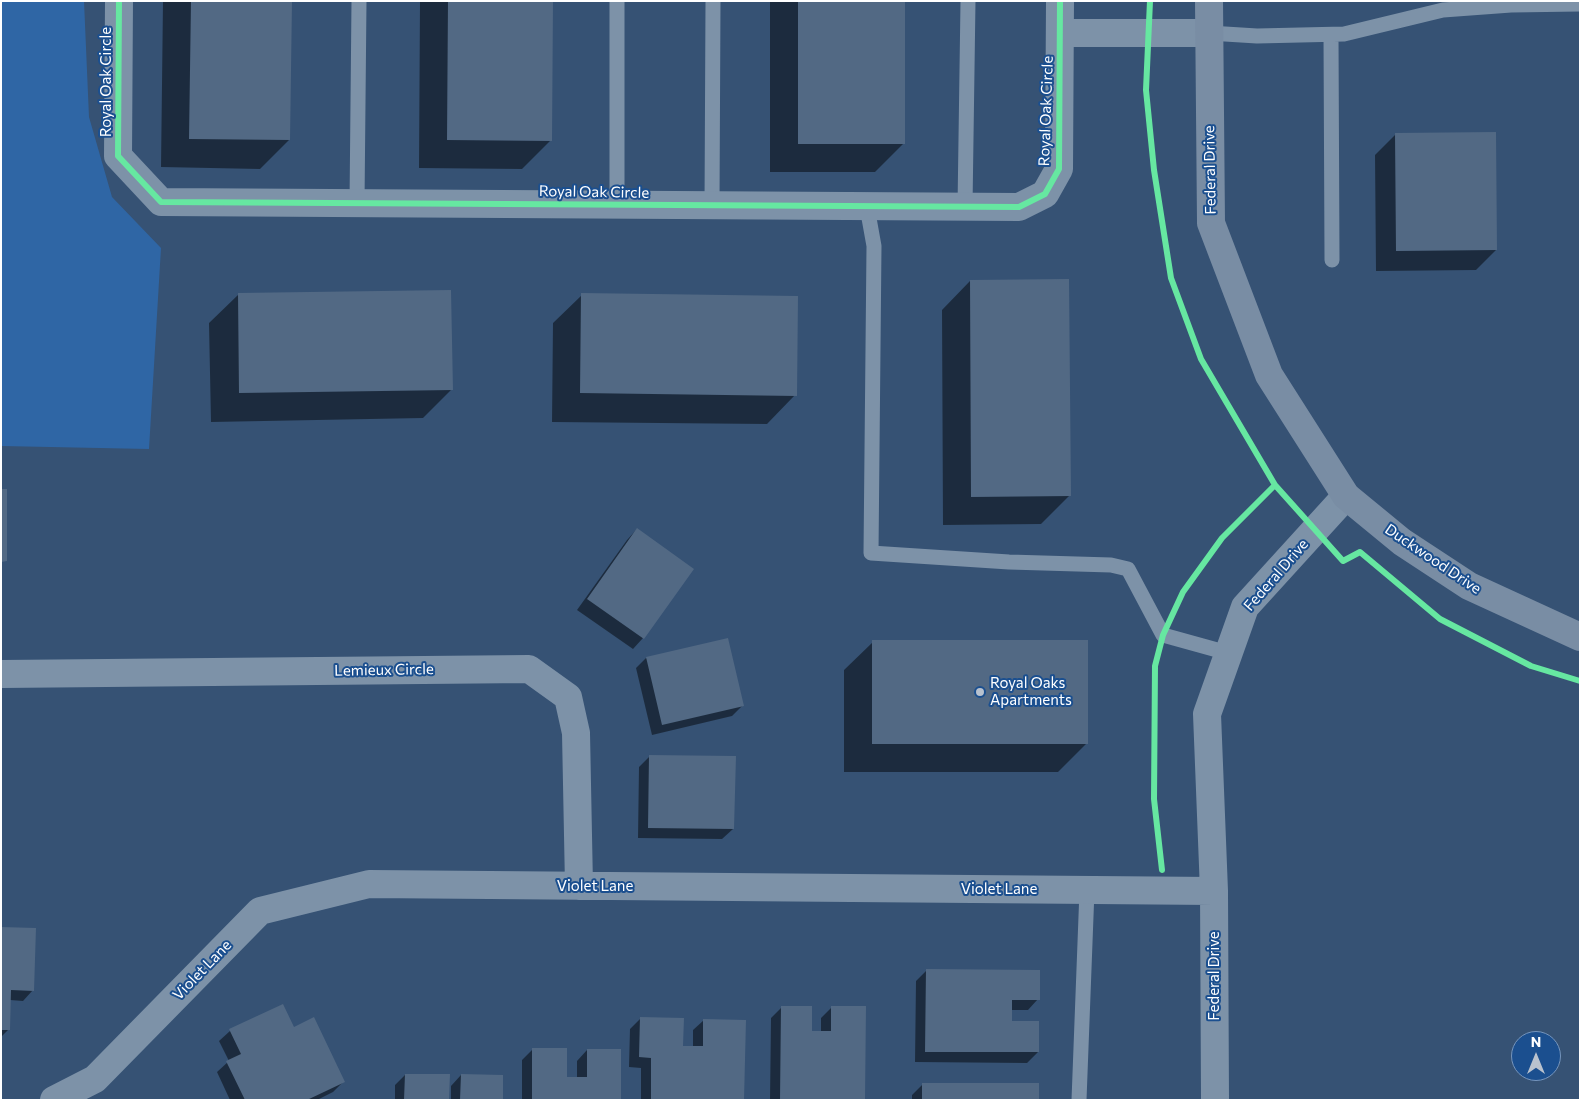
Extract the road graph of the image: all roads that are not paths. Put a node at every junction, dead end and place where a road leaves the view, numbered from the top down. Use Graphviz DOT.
graph roads {
  1 [pos="119,1"];
  2 [pos="359,1"];
  3 [pos="617,1"];
  4 [pos="713,1"];
  5 [pos="968,1"];
  6 [pos="1060,1"];
  7 [pos="1209,1"];
  8 [pos="1580,4"];
  9 [pos="1209,33"];
  10 [pos="1061,34"];
  11 [pos="1331,35"];
  12 [pos="357,204"];
  13 [pos="617,206"];
  14 [pos="712,206"];
  15 [pos="867,207"];
  16 [pos="965,207"];
  17 [pos="1332,260"];
  18 [pos="1346,496"];
  19 [pos="1580,637"];
  20 [pos="1228,653"];
  21 [pos="1,674"];
  22 [pos="579,886"];
  23 [pos="1087,890"];
  24 [pos="1214,891"];
  25 [pos="54,1100"];
  26 [pos="1079,1100"];
  27 [pos="1215,1100"];
  1 -- 12 [label="street, Royal Oak Circle"];
  2 -- 12 [label="lane"];
  3 -- 13 [label="lane"];
  4 -- 14 [label="lane"];
  5 -- 16 [label="lane"];
  6 -- 10 [label="street, Royal Oak Circle"];
  7 -- 9 [label="street, Federal Drive"];
  8 -- 11 [label="lane"];
  9 -- 10 [label="street"];
  9 -- 11 [label="lane"];
  9 -- 18 [label="street, Federal Drive"];
  10 -- 16 [label="street, Royal Oak Circle"];
  11 -- 17 [label="lane"];
  12 -- 13 [label="street, Royal Oak Circle"];
  13 -- 14 [label="street, Royal Oak Circle"];
  14 -- 15 [label="street, Royal Oak Circle"];
  15 -- 16 [label="street, Royal Oak Circle"];
  15 -- 20 [label="lane"];
  18 -- 19 [label="street, Duckwood Drive"];
  18 -- 20 [label="street, Federal Drive"];
  20 -- 24 [label="street, Federal Drive"];
  21 -- 22 [label="street, Lemieux Circle"];
  22 -- 23 [label="street, Violet Lane"];
  22 -- 25 [label="street, Violet Lane"];
  23 -- 24 [label="street, Violet Lane"];
  23 -- 26 [label="lane"];
  24 -- 27 [label="street, Federal Drive"];
}
